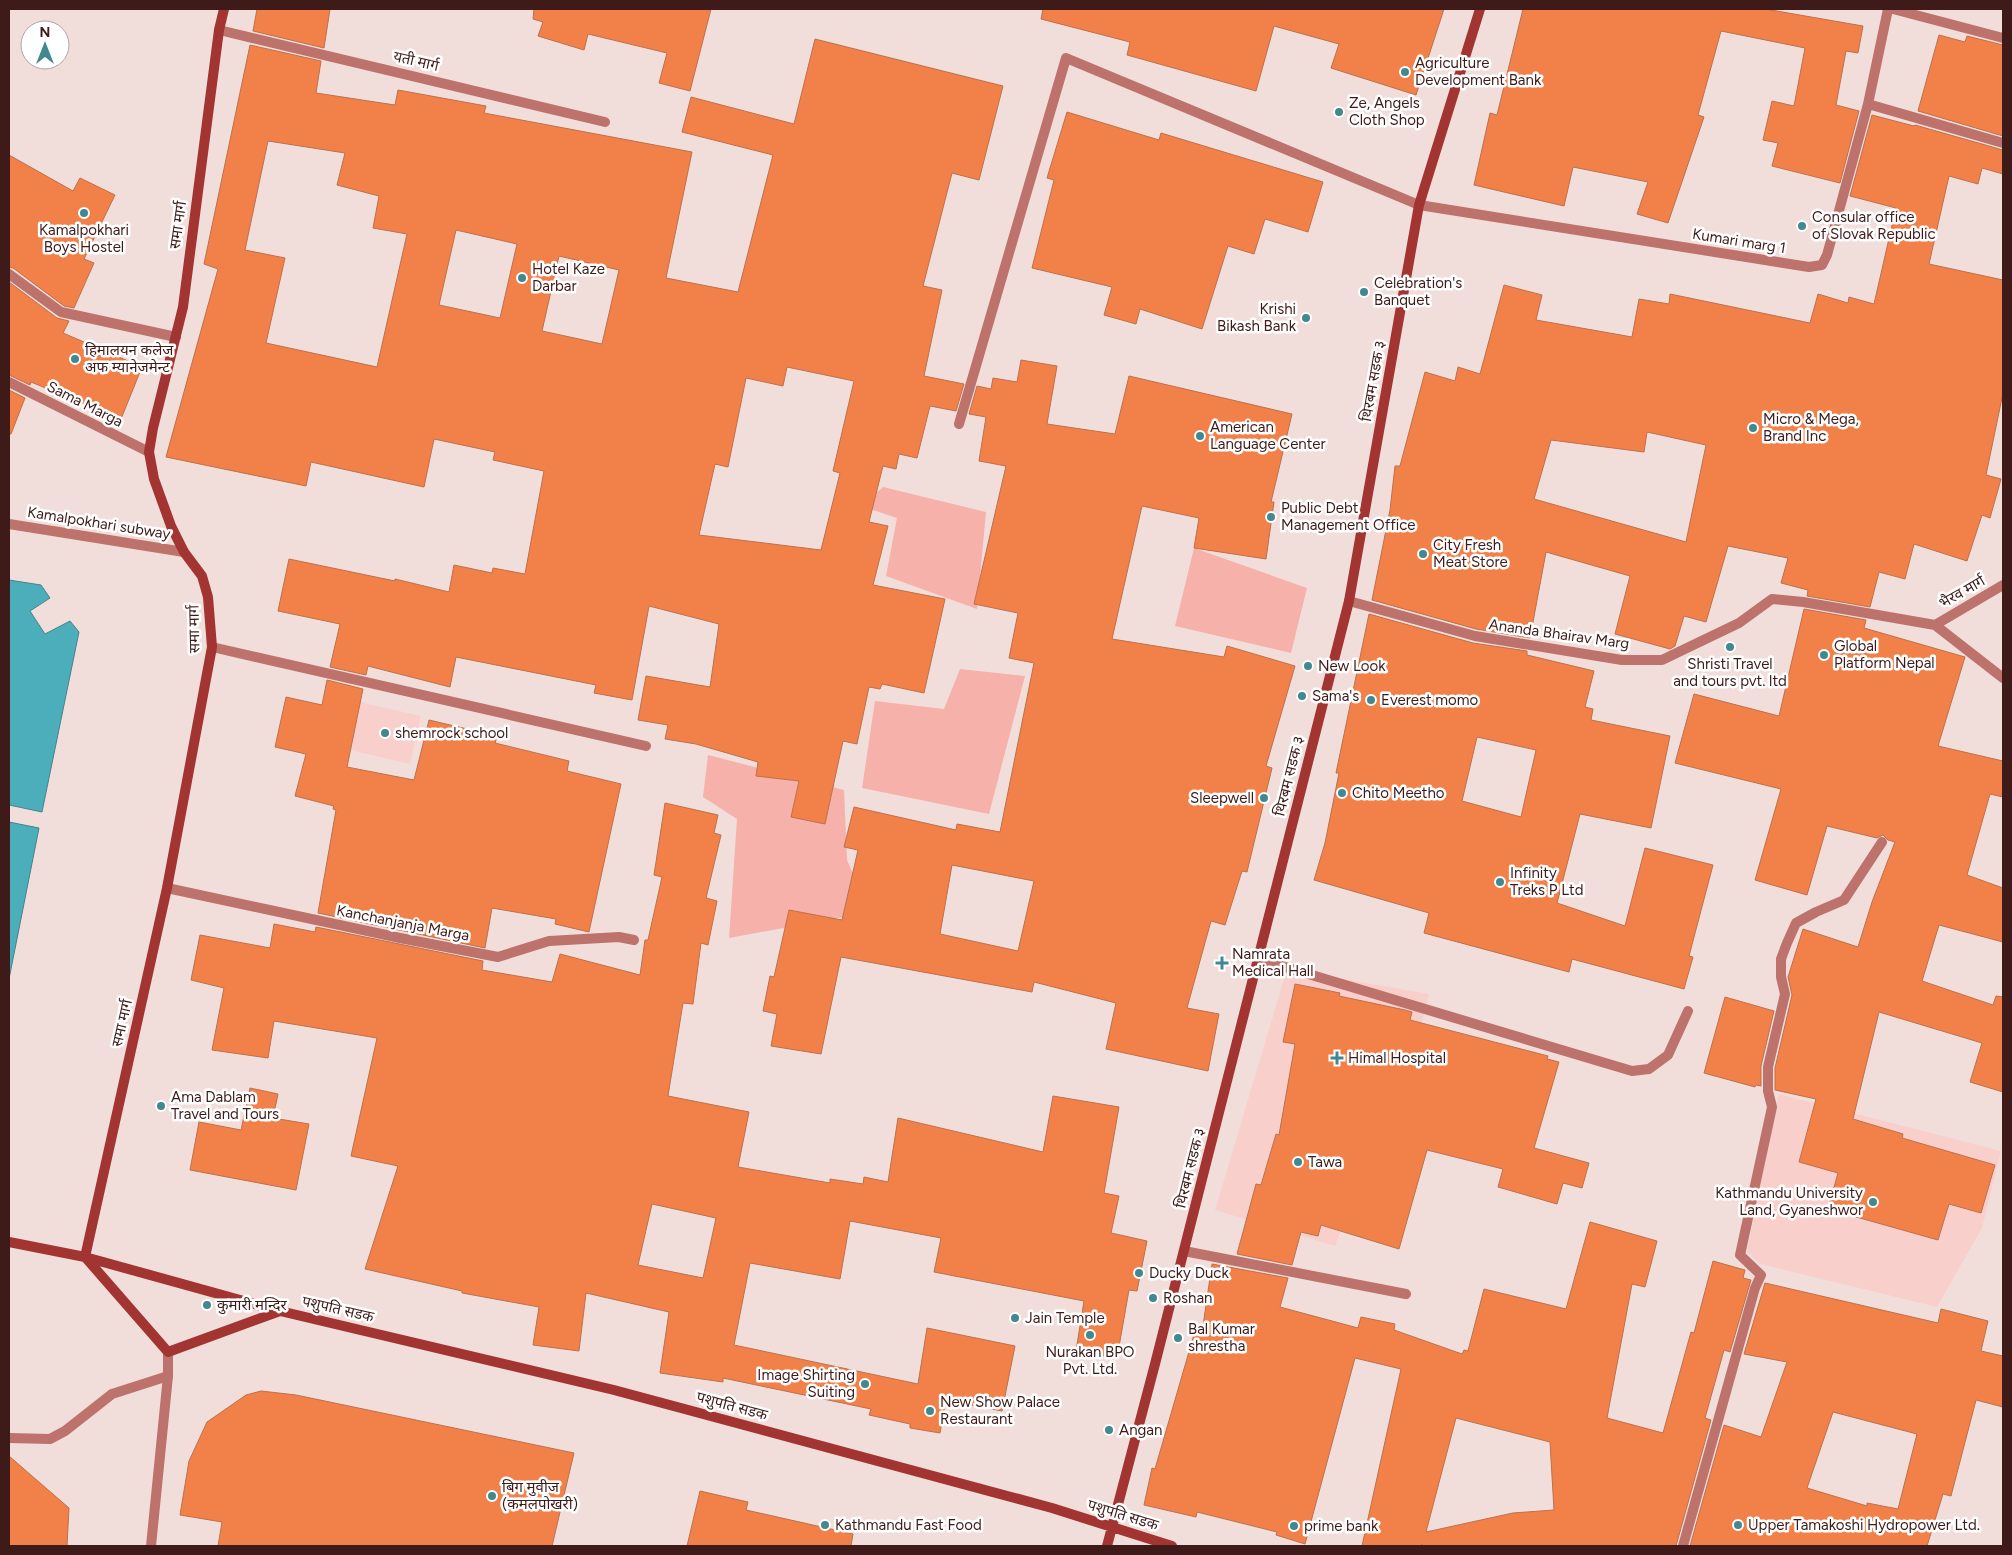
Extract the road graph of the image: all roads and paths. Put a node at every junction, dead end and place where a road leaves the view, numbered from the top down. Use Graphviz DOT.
graph roads {
  1 [pos="224,9"];
  2 [pos="1480,9"];
  3 [pos="1888,9"];
  4 [pos="1892,9"];
  5 [pos="220,30"];
  6 [pos="2003,38"];
  7 [pos="1868,104"];
  8 [pos="605,122"];
  9 [pos="2003,143"];
  10 [pos="1419,205"];
  11 [pos="9,274"];
  12 [pos="176,337"];
  13 [pos="9,382"];
  14 [pos="959,424"];
  15 [pos="149,452"];
  16 [pos="9,524"];
  17 [pos="184,552"];
  18 [pos="2003,585"];
  19 [pos="1349,601"];
  20 [pos="1935,625"];
  21 [pos="212,647"];
  22 [pos="2003,678"];
  23 [pos="646,746"];
  24 [pos="1882,842"];
  25 [pos="167,888"];
  26 [pos="634,940"];
  27 [pos="1258,959"];
  28 [pos="1688,1011"];
  29 [pos="9,1242"];
  30 [pos="1184,1251"];
  31 [pos="85,1257"];
  32 [pos="1406,1294"];
  33 [pos="280,1311"];
  34 [pos="168,1352"];
  35 [pos="168,1376"];
  36 [pos="9,1438"];
  37 [pos="1111,1528"];
  38 [pos="151,1546"];
  39 [pos="1107,1546"];
  40 [pos="1172,1546"];
  41 [pos="1683,1546"];
  1 -- 5 [label="main road, समा मार्ग"];
  2 -- 10 [label="main road, थिरबम सडक ३"];
  3 -- 7 [label="street, Kumari marg 1"];
  4 -- 6 [label="street"];
  5 -- 8 [label="street, यती मार्ग"];
  5 -- 12 [label="main road, समा मार्ग"];
  7 -- 9 [label="street"];
  7 -- 10 [label="street, Kumari marg 1"];
  10 -- 14 [label="street"];
  10 -- 19 [label="main road, थिरबम सडक ३"];
  11 -- 12 [label="street"];
  12 -- 15 [label="main road, समा मार्ग"];
  13 -- 15 [label="street, Sama Marga"];
  15 -- 17 [label="main road, समा मार्ग"];
  16 -- 17 [label="street, Kamalpokhari subway"];
  17 -- 21 [label="main road, समा मार्ग"];
  18 -- 20 [label="street, भैरव मार्ग"];
  19 -- 20 [label="street, Ananda Bhairav Marg"];
  19 -- 27 [label="main road, थिरबम सडक ३"];
  20 -- 22 [label="street, Ananda Bhairav Marg"];
  21 -- 23 [label="street"];
  21 -- 25 [label="main road, समा मार्ग"];
  24 -- 41 [label="street"];
  25 -- 26 [label="street, Kanchanjanja Marga"];
  25 -- 31 [label="main road, समा मार्ग"];
  27 -- 28 [label="street"];
  27 -- 30 [label="main road, थिरबम सडक ३"];
  29 -- 31 [label="main road, पशुपति सडक"];
  30 -- 32 [label="street"];
  30 -- 37 [label="main road, थिरबम सडक ३"];
  31 -- 33 [label="main road, पशुपति सडक"];
  31 -- 34 [label="main road"];
  33 -- 34 [label="main road, पशुपति सडक"];
  33 -- 37 [label="main road, पशुपति सडक"];
  34 -- 35 [label="street"];
  35 -- 36 [label="street"];
  35 -- 38 [label="street"];
  37 -- 39 [label="main road, थिरबम सडक ३"];
  37 -- 40 [label="main road, पशुपति सडक"];
}
